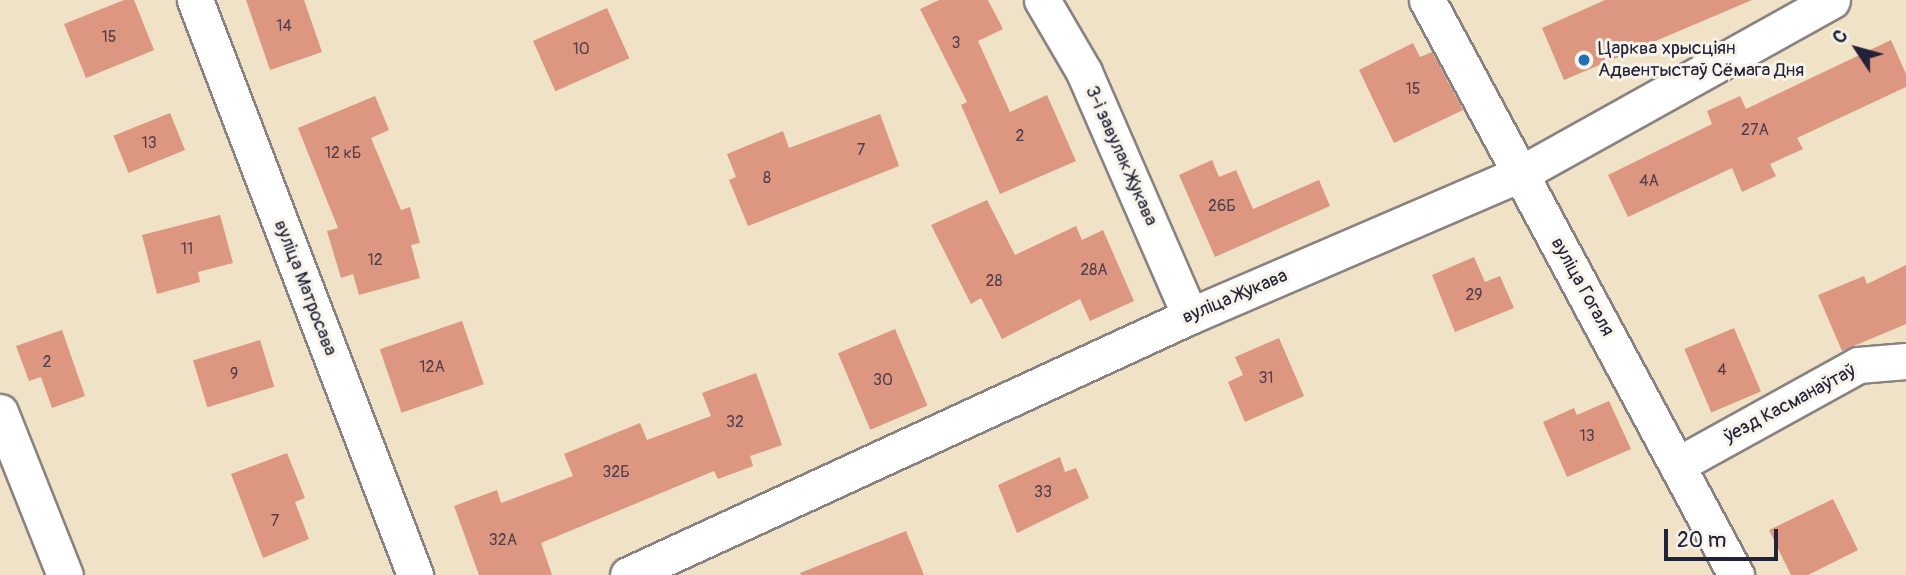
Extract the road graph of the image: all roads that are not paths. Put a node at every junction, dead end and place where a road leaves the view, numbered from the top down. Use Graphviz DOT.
graph roads {
  1 [pos="195,0"];
  2 [pos="1042,0"];
  3 [pos="1427,0"];
  4 [pos="1832,0"];
  5 [pos="1520,174"];
  6 [pos="1190,316"];
  7 [pos="1906,362"];
  8 [pos="0,412"];
  9 [pos="1679,464"];
  10 [pos="65,575"];
  11 [pos="415,575"];
  12 [pos="628,575"];
  13 [pos="1736,575"];
  1 -- 11 [label="street, вуліца Матросава"];
  2 -- 6 [label="street, 3-і завулак Жукава"];
  3 -- 5 [label="street, вуліца Гогаля"];
  4 -- 5 [label="street, вуліца Жукава"];
  5 -- 6 [label="street, вуліца Жукава"];
  5 -- 9 [label="street, вуліца Гогаля"];
  6 -- 12 [label="street, вуліца Жукава"];
  7 -- 9 [label="street, ўезд Касманаўтаў"];
  8 -- 10 [label="street"];
  9 -- 13 [label="street, вуліца Гогаля"];
}
